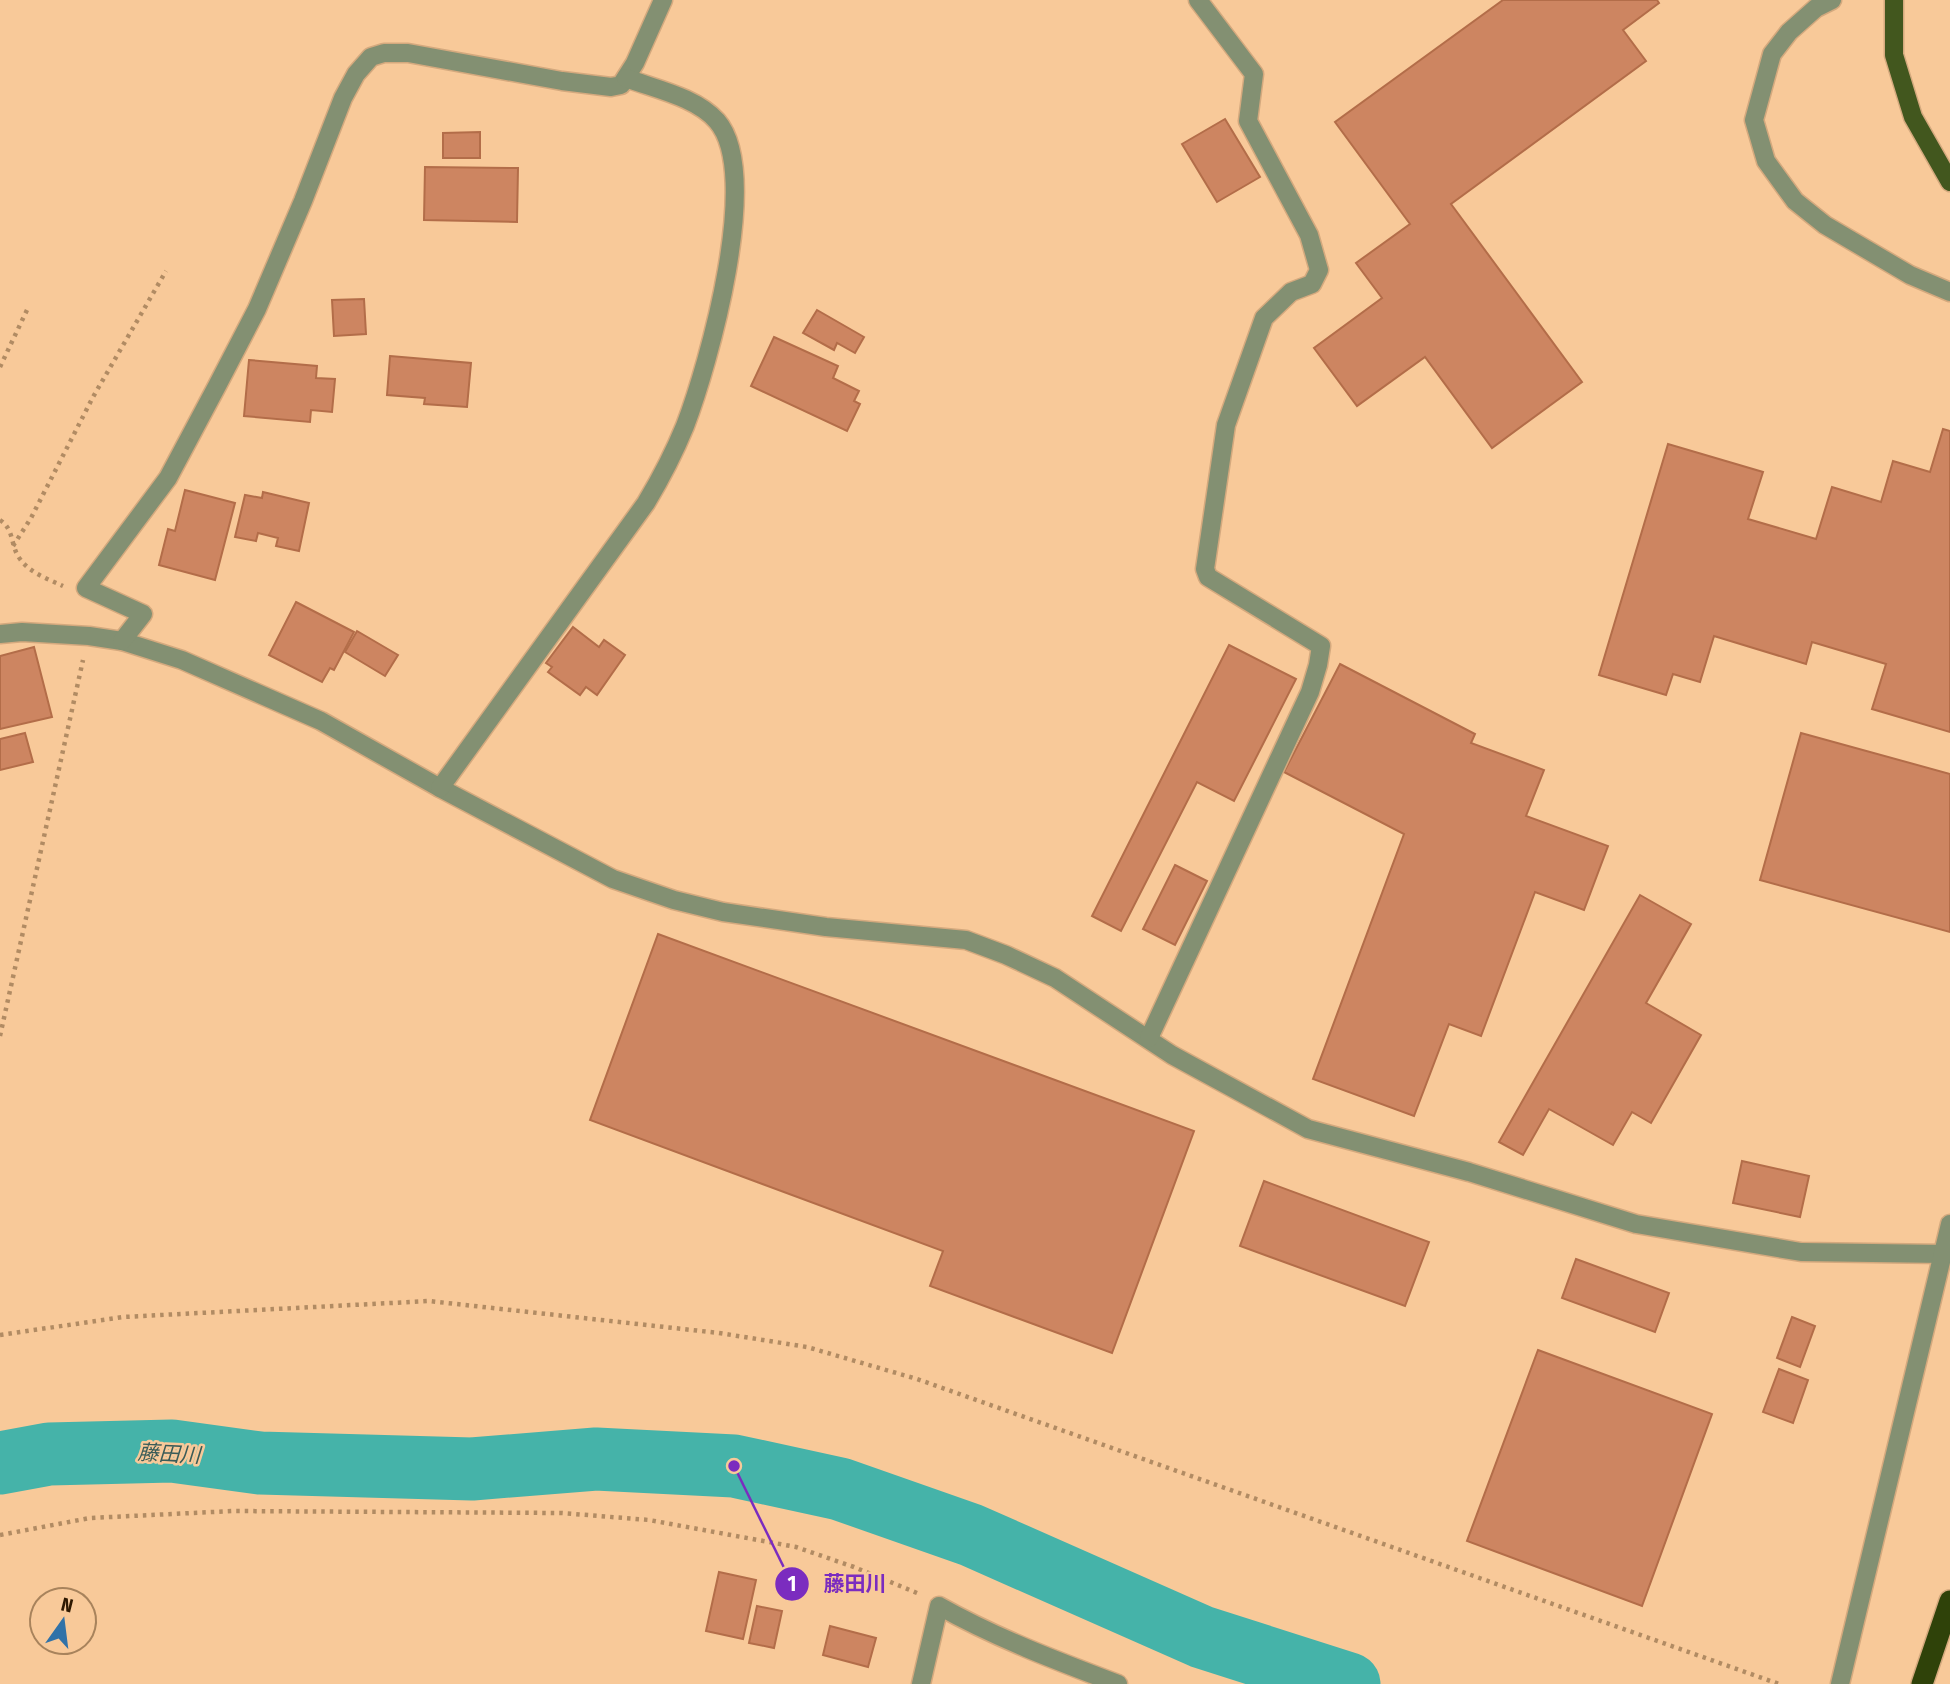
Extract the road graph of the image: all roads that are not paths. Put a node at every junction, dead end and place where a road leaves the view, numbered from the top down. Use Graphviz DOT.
graph roads {
  1 [pos="663,0"];
  2 [pos="1198,0"];
  3 [pos="1832,0"];
  4 [pos="1894,0"];
  5 [pos="626,78"];
  6 [pos="1950,181"];
  7 [pos="1950,292"];
  8 [pos="0,635"];
  9 [pos="122,641"];
  10 [pos="440,788"];
  11 [pos="1149,1038"];
  12 [pos="1950,1224"];
  13 [pos="1944,1254"];
  14 [pos="1950,1601"];
  15 [pos="1950,1609"];
  16 [pos="921,1684"];
  17 [pos="1118,1684"];
  18 [pos="1840,1684"];
  19 [pos="1922,1684"];
  20 [pos="1938,1684"];
  1 -- 5 [label="street"];
  2 -- 11 [label="street"];
  3 -- 7 [label="street"];
  4 -- 6 [label="main road"];
  5 -- 9 [label="street"];
  5 -- 10 [label="street"];
  8 -- 9 [label="street"];
  9 -- 10 [label="street"];
  10 -- 11 [label="street"];
  11 -- 13 [label="street"];
  12 -- 13 [label="street"];
  13 -- 18 [label="street"];
  14 -- 19 [label="highway"];
  15 -- 20 [label="highway"];
  16 -- 17 [label="street"];
}
